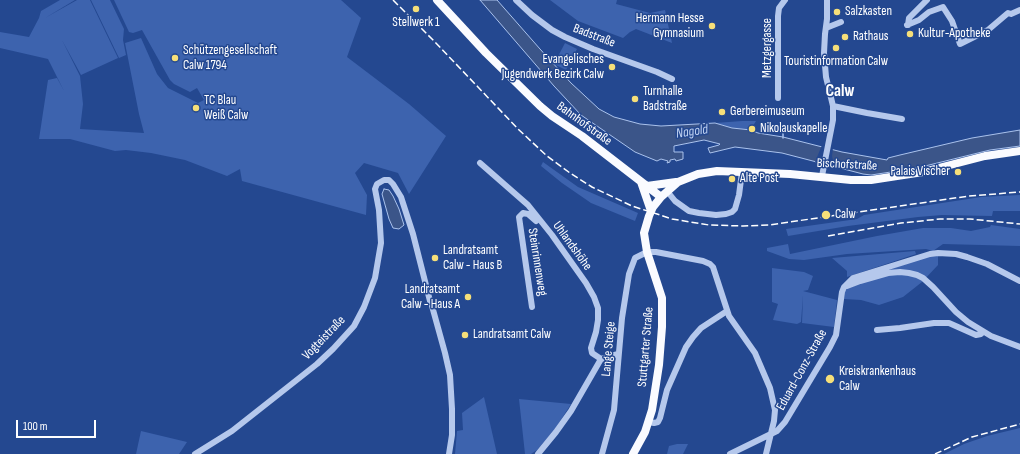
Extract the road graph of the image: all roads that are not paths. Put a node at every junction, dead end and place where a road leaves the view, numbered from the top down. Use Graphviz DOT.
graph roads {
  1 [pos="437,0"];
  2 [pos="516,0"];
  3 [pos="785,0"];
  4 [pos="827,0"];
  5 [pos="927,0"];
  6 [pos="1020,10"];
  7 [pos="841,22"];
  8 [pos="826,28"];
  9 [pos="672,79"];
  10 [pos="778,98"];
  11 [pos="833,106"];
  12 [pos="902,119"];
  13 [pos="1020,151"];
  14 [pos="480,163"];
  15 [pos="742,172"];
  16 [pos="822,176"];
  17 [pos="640,181"];
  18 [pos="678,182"];
  19 [pos="648,186"];
  20 [pos="664,194"];
  21 [pos="651,211"];
  22 [pos="552,235"];
  23 [pos="646,252"];
  24 [pos="1020,281"];
  25 [pos="844,287"];
  26 [pos="532,307"];
  27 [pos="727,311"];
  28 [pos="877,330"];
  29 [pos="983,332"];
  30 [pos="1020,347"];
  31 [pos="618,354"];
  32 [pos="601,359"];
  33 [pos="649,422"];
  34 [pos="770,434"];
  35 [pos="195,454"];
  36 [pos="449,454"];
  37 [pos="538,454"];
  38 [pos="602,454"];
  39 [pos="633,454"];
  40 [pos="730,454"];
  41 [pos="766,454"];
  1 -- 17 [label="main road, Bahnhofstraße"];
  2 -- 9 [label="street, Badstraße"];
  3 -- 10 [label="street, Metzgergasse"];
  4 -- 8 [label="street"];
  5 -- 6 [label="street"];
  7 -- 8 [label="street"];
  8 -- 11 [label="street"];
  11 -- 12 [label="street"];
  11 -- 16 [label="street"];
  13 -- 16 [label="main road, Bischofstraße"];
  14 -- 22 [label="street, Uhlandshöhe"];
  15 -- 16 [label="main road, Bischofstraße"];
  15 -- 18 [label="main road"];
  15 -- 20 [label="street"];
  17 -- 19 [label="main road, Bahnhofstraße"];
  17 -- 21 [label="main road"];
  18 -- 19 [label="main road"];
  18 -- 20 [label="main road"];
  19 -- 20 [label="main road, Bahnhofstraße"];
  20 -- 21 [label="main road, Stuttgarter Straße"];
  21 -- 23 [label="main road, Stuttgarter Straße"];
  22 -- 26 [label="street, Steinrinnenweg"];
  22 -- 32 [label="street, Uhlandshöhe"];
  23 -- 27 [label="street"];
  23 -- 31 [label="street, Lange Steige"];
  23 -- 33 [label="main road, Stuttgarter Straße"];
  24 -- 25 [label="street"];
  25 -- 29 [label="street"];
  25 -- 34 [label="street, Eduard-Conz-Straße"];
  27 -- 33 [label="street"];
  27 -- 34 [label="street"];
  28 -- 29 [label="street"];
  29 -- 30 [label="street"];
  31 -- 32 [label="street"];
  31 -- 38 [label="street, Lange Steige"];
  32 -- 37 [label="street"];
  33 -- 39 [label="main road, Stuttgarter Straße"];
  34 -- 40 [label="street, Eduard-Conz-Straße"];
  34 -- 41 [label="street"];
  35 -- 36 [label="street, Vogteistraße"];
}
